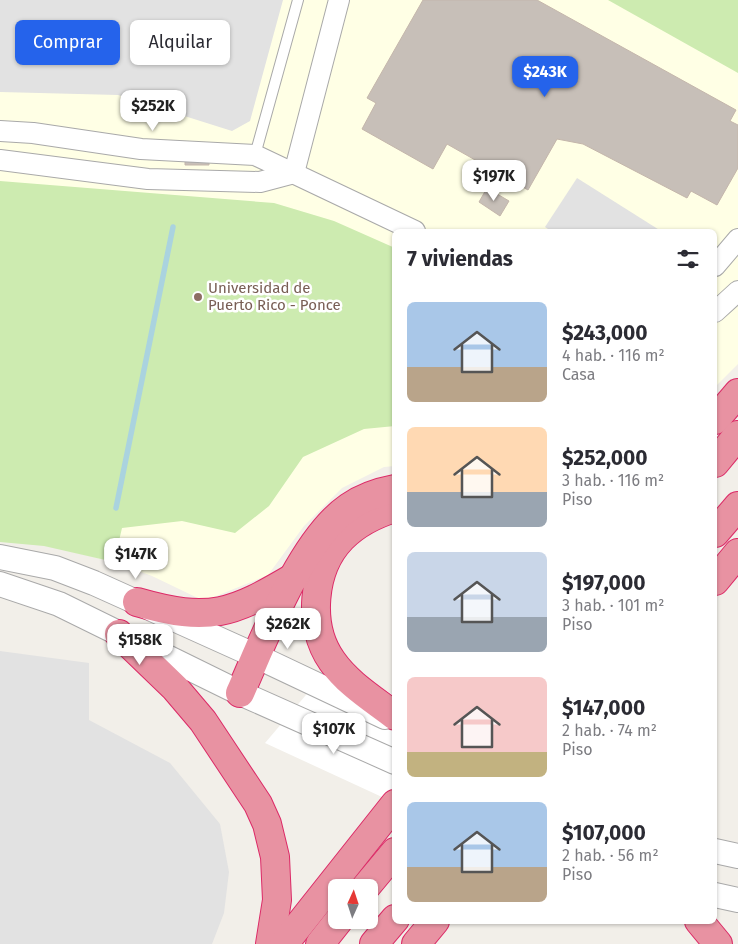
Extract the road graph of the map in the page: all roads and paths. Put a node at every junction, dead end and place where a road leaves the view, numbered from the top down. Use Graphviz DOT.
graph roads {
  1 [pos="298,0"];
  2 [pos="339,0"];
  3 [pos="0,131"];
  4 [pos="255,155"];
  5 [pos="0,160"];
  6 [pos="294,173"];
  7 [pos="411,229"];
  8 [pos="738,239"];
  9 [pos="717,264"];
  10 [pos="738,393"];
  11 [pos="717,418"];
  12 [pos="738,435"];
  13 [pos="717,461"];
  14 [pos="392,490"];
  15 [pos="738,506"];
  16 [pos="392,509"];
  17 [pos="717,531"];
  18 [pos="738,552"];
  19 [pos="0,557"];
  20 [pos="724,573"];
  21 [pos="296,576"];
  22 [pos="0,584"];
  23 [pos="137,602"];
  24 [pos="119,634"];
  25 [pos="256,656"];
  26 [pos="240,693"];
  27 [pos="392,714"];
  28 [pos="392,721"];
  29 [pos="392,761"];
  30 [pos="392,808"];
  31 [pos="717,851"];
  32 [pos="392,856"];
  33 [pos="738,856"];
  34 [pos="373,879"];
  35 [pos="717,895"];
  36 [pos="738,900"];
  37 [pos="392,923"];
  38 [pos="433,924"];
  39 [pos="450,924"];
  40 [pos="701,924"];
  41 [pos="332,929"];
  42 [pos="270,944"];
  43 [pos="284,944"];
  44 [pos="320,944"];
  45 [pos="374,944"];
  46 [pos="416,944"];
  47 [pos="434,944"];
  48 [pos="718,944"];
  1 -- 4 [label="lane"];
  2 -- 6 [label="street"];
  3 -- 4 [label="street"];
  4 -- 6 [label="street"];
  5 -- 6 [label="street"];
  6 -- 7 [label="street"];
  8 -- 9 [label="street"];
  10 -- 11 [label="highway"];
  12 -- 13 [label="highway"];
  14 -- 21 [label="highway"];
  15 -- 17 [label="highway"];
  16 -- 27 [label="highway"];
  18 -- 20 [label="highway"];
  19 -- 23 [label="street"];
  21 -- 23 [label="highway"];
  21 -- 25 [label="highway"];
  22 -- 24 [label="street"];
  23 -- 25 [label="street"];
  24 -- 26 [label="street"];
  24 -- 42 [label="highway"];
  25 -- 26 [label="highway"];
  25 -- 28 [label="street"];
  26 -- 29 [label="street"];
  30 -- 43 [label="highway"];
  31 -- 33 [label="street"];
  32 -- 34 [label="highway"];
  35 -- 36 [label="street"];
  37 -- 45 [label="highway"];
  38 -- 46 [label="highway"];
  39 -- 47 [label="highway"];
  40 -- 48 [label="highway"];
  41 -- 44 [label="highway"];
}
